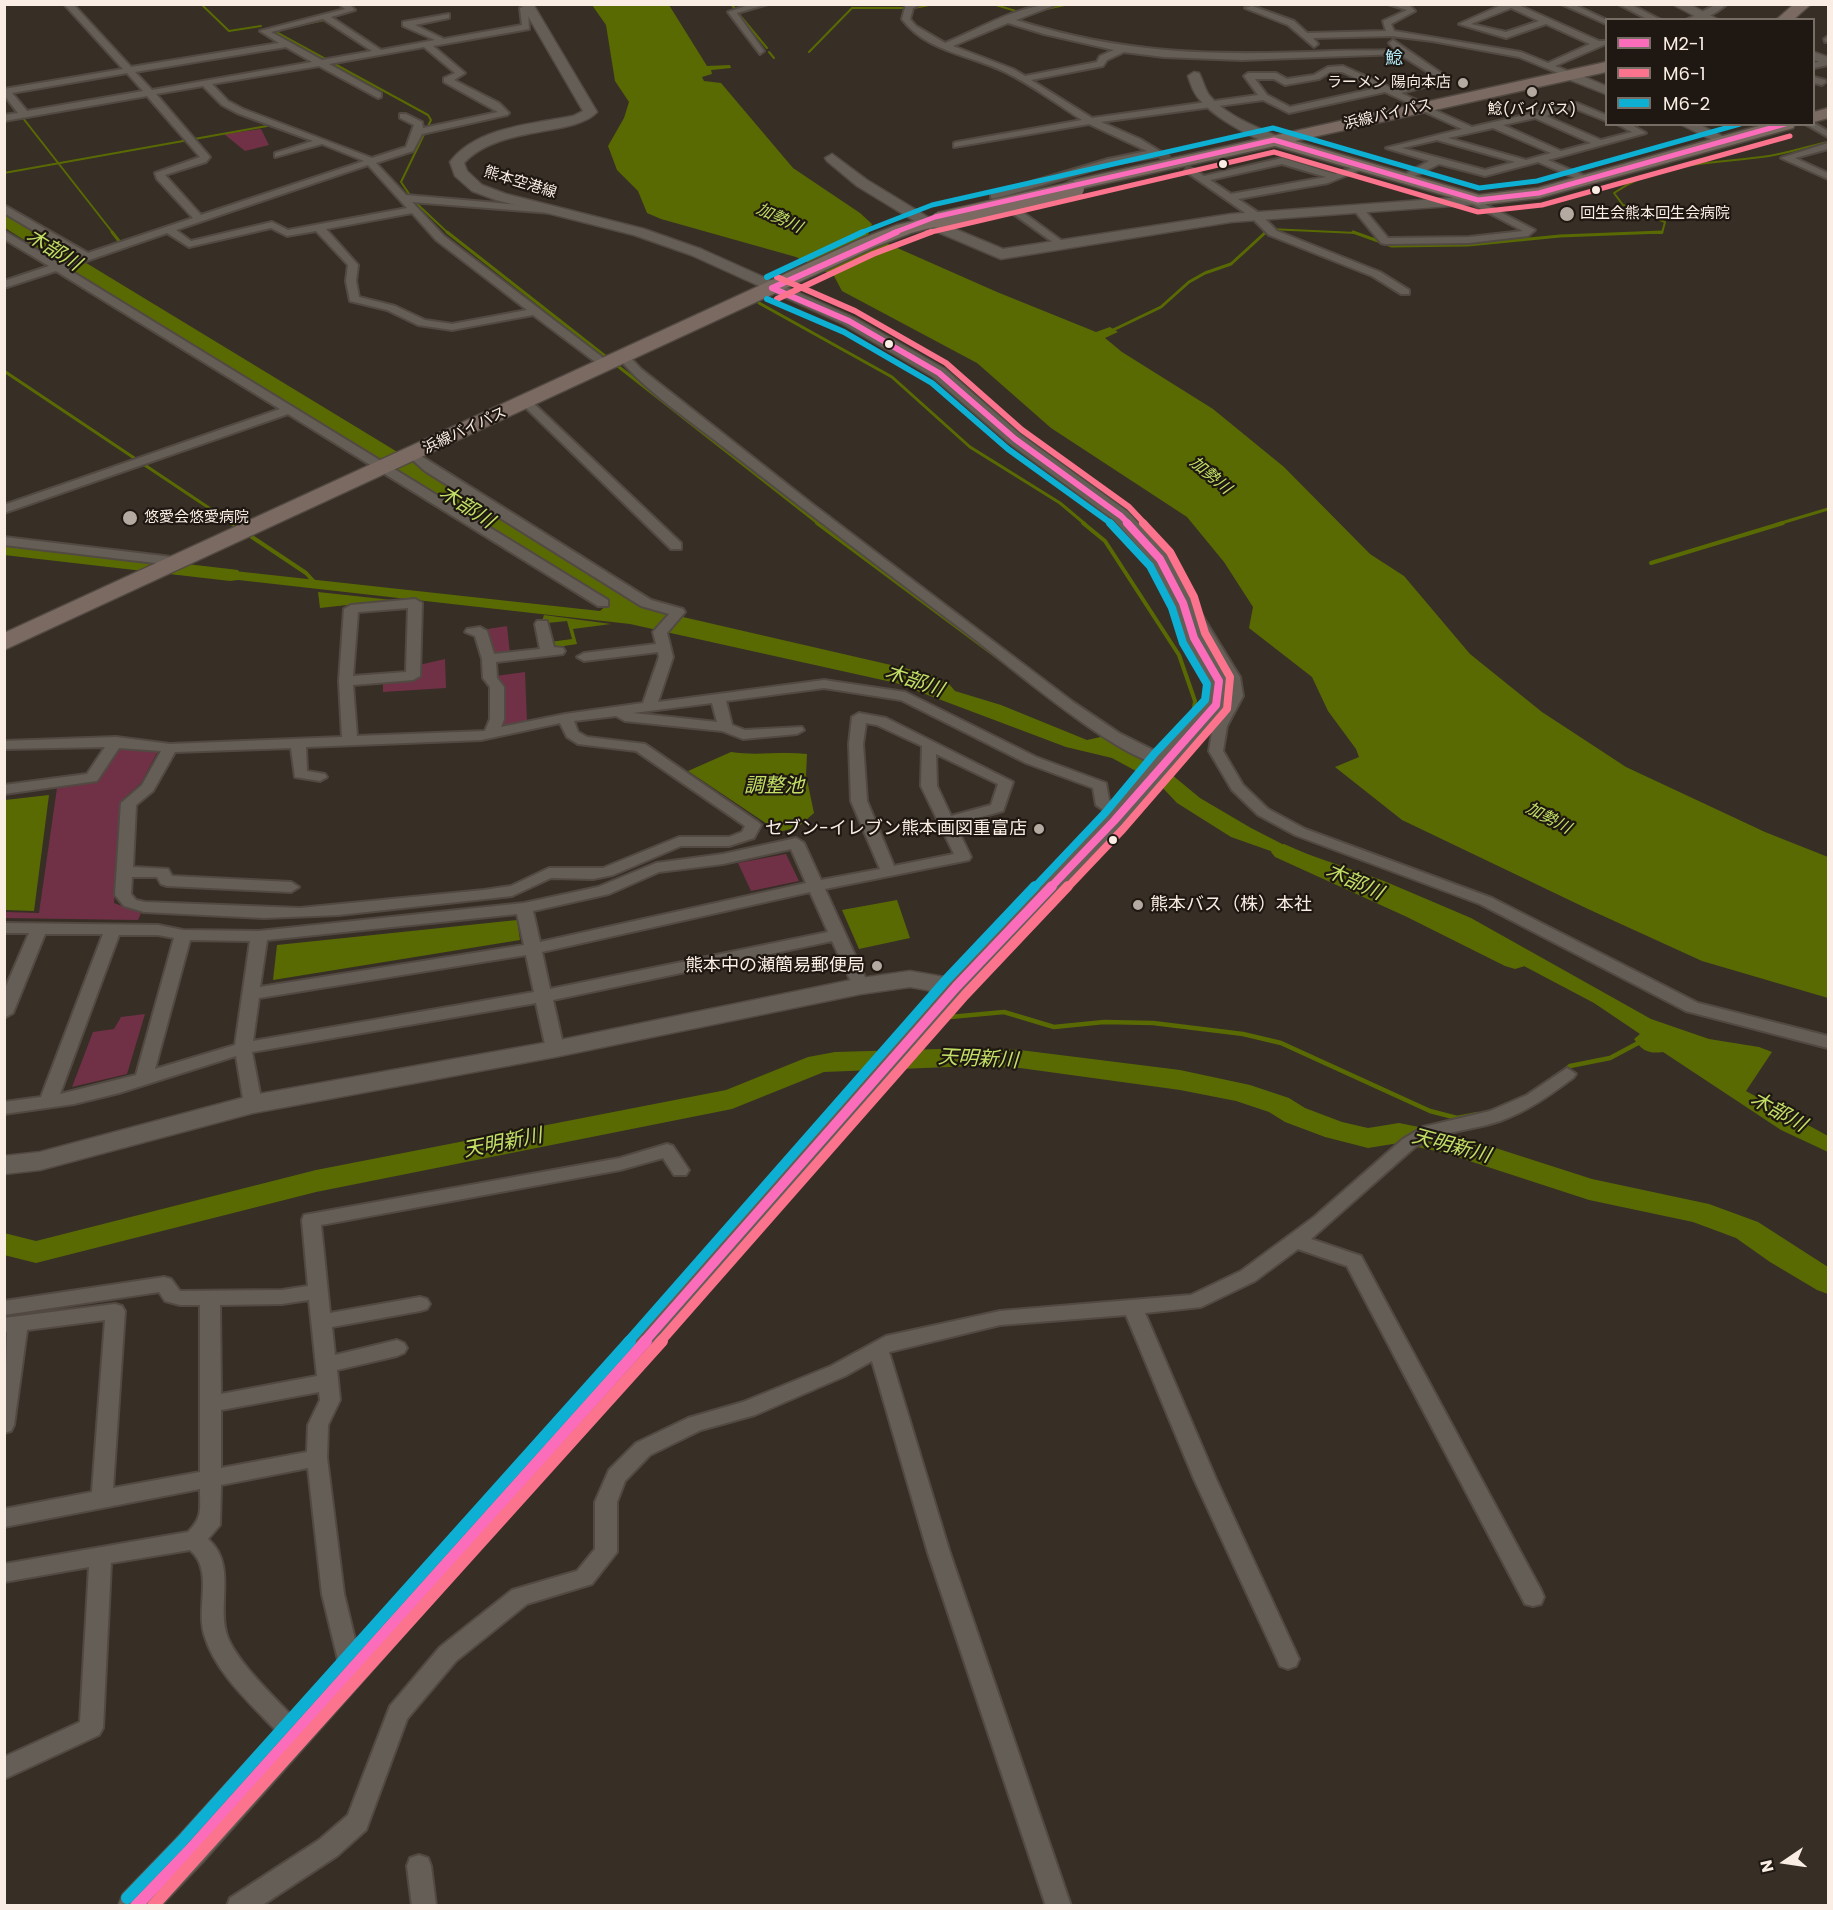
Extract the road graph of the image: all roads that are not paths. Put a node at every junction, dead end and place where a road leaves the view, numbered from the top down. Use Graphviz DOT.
graph roads {
  1 [pos="68,4"];
  2 [pos="343,4"];
  3 [pos="725,4"];
  4 [pos="764,4"];
  5 [pos="1054,4"];
  6 [pos="1392,4"];
  7 [pos="1565,4"];
  8 [pos="1622,4"];
  9 [pos="1678,4"];
  10 [pos="1723,4"];
  11 [pos="1791,4"];
  12 [pos="1804,4"];
  13 [pos="1406,5"];
  14 [pos="1509,5"];
  15 [pos="528,6"];
  16 [pos="911,7"];
  17 [pos="1249,8"];
  18 [pos="732,12"];
  19 [pos="323,16"];
  20 [pos="446,16"];
  21 [pos="1654,18"];
  22 [pos="1708,18"];
  23 [pos="1774,18"];
  24 [pos="1786,18"];
  25 [pos="1008,20"];
  26 [pos="1545,21"];
  27 [pos="1605,22"];
  28 [pos="1390,34"];
  29 [pos="1305,36"];
  30 [pos="442,40"];
  31 [pos="1602,43"];
  32 [pos="287,44"];
  33 [pos="425,44"];
  34 [pos="945,46"];
  35 [pos="760,51"];
  36 [pos="1120,51"];
  37 [pos="1401,51"];
  38 [pos="384,52"];
  39 [pos="1326,54"];
  40 [pos="1190,56"];
  41 [pos="397,60"];
  42 [pos="328,62"];
  43 [pos="1550,65"];
  44 [pos="1605,67"];
  45 [pos="129,70"];
  46 [pos="1605,72"];
  47 [pos="1194,76"];
  48 [pos="1574,76"];
  49 [pos="1024,79"];
  50 [pos="205,83"];
  51 [pos="1605,90"];
  52 [pos="1390,91"];
  53 [pos="150,93"];
  54 [pos="378,95"];
  55 [pos="1264,97"];
  56 [pos="1212,105"];
  57 [pos="1427,109"];
  58 [pos="24,114"];
  59 [pos="1536,115"];
  60 [pos="403,116"];
  61 [pos="4,118"];
  62 [pos="1605,118"];
  63 [pos="1090,121"];
  64 [pos="1494,125"];
  65 [pos="1625,126"];
  66 [pos="1691,126"];
  67 [pos="1780,126"];
  68 [pos="1813,126"];
  69 [pos="1472,130"];
  70 [pos="424,131"];
  71 [pos="1828,134"];
  72 [pos="1438,138"];
  73 [pos="323,141"];
  74 [pos="1725,141"];
  75 [pos="1278,142"];
  76 [pos="1599,143"];
  77 [pos="957,145"];
  78 [pos="1828,146"];
  79 [pos="1558,153"];
  80 [pos="278,155"];
  81 [pos="832,158"];
  82 [pos="1538,159"];
  83 [pos="1438,160"];
  84 [pos="1525,162"];
  85 [pos="371,164"];
  86 [pos="1362,167"];
  87 [pos="1190,171"];
  88 [pos="1828,176"];
  89 [pos="1335,177"];
  90 [pos="1203,179"];
  91 [pos="1403,179"];
  92 [pos="1589,181"];
  93 [pos="1231,197"];
  94 [pos="402,198"];
  95 [pos="1475,200"];
  96 [pos="4,208"];
  97 [pos="1358,209"];
  98 [pos="414,210"];
  99 [pos="552,211"];
  100 [pos="1255,215"];
  101 [pos="199,219"];
  102 [pos="933,220"];
  103 [pos="319,228"];
  104 [pos="171,231"];
  105 [pos="4,234"];
  106 [pos="1061,245"];
  107 [pos="88,258"];
  108 [pos="60,268"];
  109 [pos="4,285"];
  110 [pos="776,286"];
  111 [pos="1405,292"];
  112 [pos="536,311"];
  113 [pos="615,361"];
  114 [pos="526,402"];
  115 [pos="289,410"];
  116 [pos="412,456"];
  117 [pos="385,467"];
  118 [pos="4,509"];
  119 [pos="4,541"];
  120 [pos="676,546"];
  121 [pos="170,567"];
  122 [pos="603,603"];
  123 [pos="1183,603"];
  124 [pos="542,624"];
  125 [pos="478,628"];
  126 [pos="4,643"];
  127 [pos="663,647"];
  128 [pos="584,657"];
  129 [pos="489,660"];
  130 [pos="346,681"];
  131 [pos="718,697"];
  132 [pos="649,706"];
  133 [pos="620,711"];
  134 [pos="565,718"];
  135 [pos="725,727"];
  136 [pos="796,730"];
  137 [pos="491,734"];
  138 [pos="350,740"];
  139 [pos="116,741"];
  140 [pos="298,743"];
  141 [pos="4,745"];
  142 [pos="929,746"];
  143 [pos="170,748"];
  144 [pos="1164,760"];
  145 [pos="320,777"];
  146 [pos="4,790"];
  147 [pos="1120,815"];
  148 [pos="944,822"];
  149 [pos="125,872"];
  150 [pos="889,872"];
  151 [pos="815,886"];
  152 [pos="291,887"];
  153 [pos="524,908"];
  154 [pos="4,928"];
  155 [pos="39,928"];
  156 [pos="113,930"];
  157 [pos="183,935"];
  158 [pos="837,935"];
  159 [pos="259,936"];
  160 [pos="534,948"];
  161 [pos="861,986"];
  162 [pos="956,987"];
  163 [pos="250,994"];
  164 [pos="544,996"];
  165 [pos="4,1013"];
  166 [pos="1828,1042"];
  167 [pos="243,1048"];
  168 [pos="555,1048"];
  169 [pos="1567,1074"];
  170 [pos="144,1079"];
  171 [pos="48,1102"];
  172 [pos="253,1104"];
  173 [pos="4,1108"];
  174 [pos="4,1165"];
  175 [pos="680,1170"];
  176 [pos="1296,1241"];
  177 [pos="318,1292"];
  178 [pos="210,1297"];
  179 [pos="420,1304"];
  180 [pos="1133,1309"];
  181 [pos="9,1319"];
  182 [pos="321,1322"];
  183 [pos="397,1348"];
  184 [pos="878,1348"];
  185 [pos="327,1374"];
  186 [pos="210,1404"];
  187 [pos="4,1425"];
  188 [pos="317,1458"];
  189 [pos="210,1479"];
  190 [pos="102,1501"];
  191 [pos="4,1518"];
  192 [pos="194,1540"];
  193 [pos="101,1556"];
  194 [pos="4,1573"];
  195 [pos="1533,1597"];
  196 [pos="1288,1659"];
  197 [pos="351,1668"];
  198 [pos="293,1733"];
  199 [pos="4,1769"];
  200 [pos="419,1866"];
  201 [pos="136,1905"];
  202 [pos="239,1905"];
  203 [pos="424,1905"];
  204 [pos="1059,1905"];
  1 -- 45 [label="street"];
  2 -- 19 [label="street"];
  3 -- 18 [label="street"];
  4 -- 18 [label="street"];
  5 -- 25 [label="street"];
  6 -- 13 [label="street"];
  7 -- 27 [label="street"];
  8 -- 21 [label="street"];
  9 -- 22 [label="main road"];
  10 -- 22 [label="street"];
  11 -- 23 [label="highway"];
  12 -- 24 [label="highway"];
  13 -- 28 [label="street"];
  14 -- 26 [label="street"];
  14 -- 26 [label="street"];
  15 -- 30 [label="street"];
  15 -- 99 [label="main road, 熊本空港線"];
  16 -- 34 [label="street"];
  17 -- 29 [label="street"];
  18 -- 35 [label="street"];
  19 -- 32 [label="street"];
  19 -- 38 [label="street"];
  20 -- 30 [label="street"];
  25 -- 34 [label="street"];
  25 -- 36 [label="street"];
  26 -- 31 [label="street"];
  28 -- 29 [label="street"];
  28 -- 37 [label="street"];
  28 -- 43 [label="street"];
  29 -- 39 [label="street"];
  30 -- 33 [label="street"];
  31 -- 43 [label="street"];
  32 -- 42 [label="street"];
  32 -- 45 [label="street"];
  33 -- 38 [label="street"];
  33 -- 70 [label="street"];
  34 -- 49 [label="street"];
  36 -- 40 [label="street"];
  36 -- 49 [label="street"];
  37 -- 39 [label="street"];
  37 -- 52 [label="street"];
  38 -- 41 [label="street"];
  38 -- 42 [label="street"];
  39 -- 40 [label="street"];
  40 -- 47 [label="street"];
  42 -- 50 [label="street"];
  42 -- 54 [label="street"];
  43 -- 48 [label="street"];
  44 -- 48 [label="highway, 浜線バイパス"];
  45 -- 53 [label="street"];
  45 -- 58 [label="street"];
  46 -- 48 [label="highway, 浜線バイパス"];
  47 -- 56 [label="main road"];
  48 -- 51 [label="main road"];
  48 -- 57 [label="highway, 浜線バイパス"];
  49 -- 63 [label="street"];
  50 -- 53 [label="street"];
  50 -- 73 [label="street"];
  52 -- 55 [label="street"];
  52 -- 55 [label="street"];
  52 -- 57 [label="street"];
  53 -- 58 [label="street"];
  53 -- 101 [label="street"];
  55 -- 56 [label="street"];
  56 -- 63 [label="street"];
  56 -- 75 [label="main road"];
  57 -- 69 [label="street"];
  57 -- 75 [label="highway, 浜線バイパス"];
  58 -- 61 [label="street"];
  59 -- 62 [label="street"];
  59 -- 64 [label="street"];
  59 -- 76 [label="street"];
  60 -- 70 [label="street"];
  63 -- 77 [label="street"];
  63 -- 106 [label="street"];
  64 -- 69 [label="street"];
  64 -- 79 [label="street"];
  65 -- 76 [label="street"];
  66 -- 74 [label="main road"];
  67 -- 74 [label="highway"];
  68 -- 71 [label="street"];
  69 -- 72 [label="street"];
  70 -- 85 [label="street"];
  72 -- 83 [label="street"];
  72 -- 84 [label="street"];
  73 -- 80 [label="street"];
  73 -- 85 [label="street"];
  74 -- 92 [label="highway"];
  75 -- 86 [label="highway"];
  75 -- 102 [label="highway, 浜線バイパス, bridge"];
  76 -- 79 [label="street"];
  78 -- 88 [label="street"];
  79 -- 82 [label="street"];
  81 -- 102 [label="main road"];
  82 -- 84 [label="street"];
  82 -- 92 [label="street"];
  83 -- 84 [label="street"];
  83 -- 91 [label="street"];
  85 -- 94 [label="street"];
  85 -- 101 [label="street"];
  86 -- 89 [label="street"];
  86 -- 91 [label="highway"];
  87 -- 90 [label="street"];
  89 -- 90 [label="street"];
  89 -- 93 [label="street"];
  90 -- 93 [label="street"];
  91 -- 95 [label="highway"];
  92 -- 95 [label="highway"];
  93 -- 100 [label="street"];
  94 -- 98 [label="street"];
  94 -- 99 [label="street"];
  95 -- 97 [label="main road"];
  95 -- 97 [label="street"];
  96 -- 107 [label="street"];
  97 -- 100 [label="main road"];
  98 -- 103 [label="street"];
  98 -- 112 [label="street"];
  99 -- 110 [label="main road, 熊本空港線"];
  100 -- 106 [label="main road"];
  100 -- 111 [label="street"];
  101 -- 104 [label="street"];
  102 -- 106 [label="main road"];
  102 -- 110 [label="highway, 浜線バイパス"];
  103 -- 104 [label="street"];
  103 -- 112 [label="street"];
  104 -- 107 [label="street"];
  105 -- 108 [label="street"];
  107 -- 108 [label="street"];
  108 -- 109 [label="street"];
  108 -- 115 [label="street"];
  110 -- 113 [label="highway, 浜線バイパス"];
  110 -- 123 [label="main road, 熊本空港線"];
  112 -- 113 [label="street"];
  113 -- 114 [label="highway, 浜線バイパス"];
  113 -- 144 [label="street"];
  114 -- 116 [label="highway, 浜線バイパス"];
  114 -- 120 [label="street"];
  115 -- 117 [label="street"];
  115 -- 118 [label="street"];
  116 -- 117 [label="highway, 浜線バイパス"];
  116 -- 127 [label="street"];
  117 -- 121 [label="highway, 浜線バイパス"];
  117 -- 122 [label="street"];
  119 -- 121 [label="street"];
  121 -- 126 [label="highway, 浜線バイパス"];
  123 -- 144 [label="main road, 熊本空港線"];
  123 -- 166 [label="street"];
  124 -- 129 [label="street"];
  125 -- 129 [label="street"];
  127 -- 128 [label="street"];
  127 -- 132 [label="street"];
  129 -- 137 [label="street"];
  130 -- 130 [label="street"];
  130 -- 138 [label="street"];
  131 -- 132 [label="street"];
  131 -- 135 [label="street"];
  131 -- 147 [label="street"];
  132 -- 133 [label="street"];
  133 -- 134 [label="street"];
  133 -- 135 [label="street"];
  134 -- 137 [label="street"];
  134 -- 149 [label="street"];
  135 -- 136 [label="street"];
  137 -- 138 [label="street"];
  138 -- 140 [label="street"];
  139 -- 141 [label="street"];
  139 -- 143 [label="street"];
  139 -- 146 [label="street"];
  140 -- 143 [label="street"];
  140 -- 145 [label="street"];
  142 -- 148 [label="street"];
  142 -- 148 [label="street"];
  142 -- 150 [label="street"];
  143 -- 149 [label="street"];
  144 -- 147 [label="main road, 熊本空港線"];
  147 -- 162 [label="main road, 熊本空港線"];
  148 -- 150 [label="street"];
  149 -- 152 [label="street"];
  150 -- 151 [label="street"];
  151 -- 153 [label="street"];
  151 -- 158 [label="street"];
  151 -- 160 [label="street"];
  153 -- 159 [label="street"];
  153 -- 160 [label="street"];
  154 -- 155 [label="street"];
  155 -- 156 [label="street"];
  155 -- 165 [label="street"];
  156 -- 157 [label="street"];
  156 -- 171 [label="street"];
  157 -- 159 [label="street"];
  157 -- 170 [label="street"];
  158 -- 161 [label="street"];
  158 -- 164 [label="street"];
  159 -- 163 [label="street"];
  160 -- 163 [label="street"];
  160 -- 164 [label="street"];
  161 -- 162 [label="main road"];
  161 -- 168 [label="main road"];
  162 -- 197 [label="main road, 熊本空港線"];
  163 -- 167 [label="street"];
  164 -- 167 [label="street"];
  164 -- 168 [label="street"];
  167 -- 170 [label="street"];
  167 -- 172 [label="street"];
  168 -- 172 [label="main road"];
  169 -- 176 [label="street"];
  170 -- 171 [label="street"];
  171 -- 173 [label="street"];
  172 -- 174 [label="main road"];
  175 -- 177 [label="street"];
  176 -- 180 [label="street"];
  176 -- 195 [label="street"];
  177 -- 178 [label="street"];
  177 -- 182 [label="street"];
  178 -- 181 [label="street"];
  178 -- 186 [label="street"];
  179 -- 182 [label="street"];
  180 -- 184 [label="street"];
  180 -- 196 [label="street"];
  181 -- 187 [label="street"];
  181 -- 190 [label="street"];
  182 -- 185 [label="street"];
  183 -- 185 [label="street"];
  184 -- 202 [label="street"];
  184 -- 204 [label="street"];
  185 -- 186 [label="street"];
  185 -- 188 [label="street"];
  186 -- 189 [label="street"];
  188 -- 189 [label="street"];
  188 -- 197 [label="street"];
  189 -- 190 [label="street"];
  189 -- 192 [label="street"];
  190 -- 191 [label="street"];
  192 -- 193 [label="street"];
  192 -- 198 [label="street"];
  193 -- 194 [label="street"];
  193 -- 199 [label="street"];
  197 -- 198 [label="main road, 熊本空港線"];
  198 -- 201 [label="main road, 熊本空港線"];
  200 -- 203 [label="street"];
}
